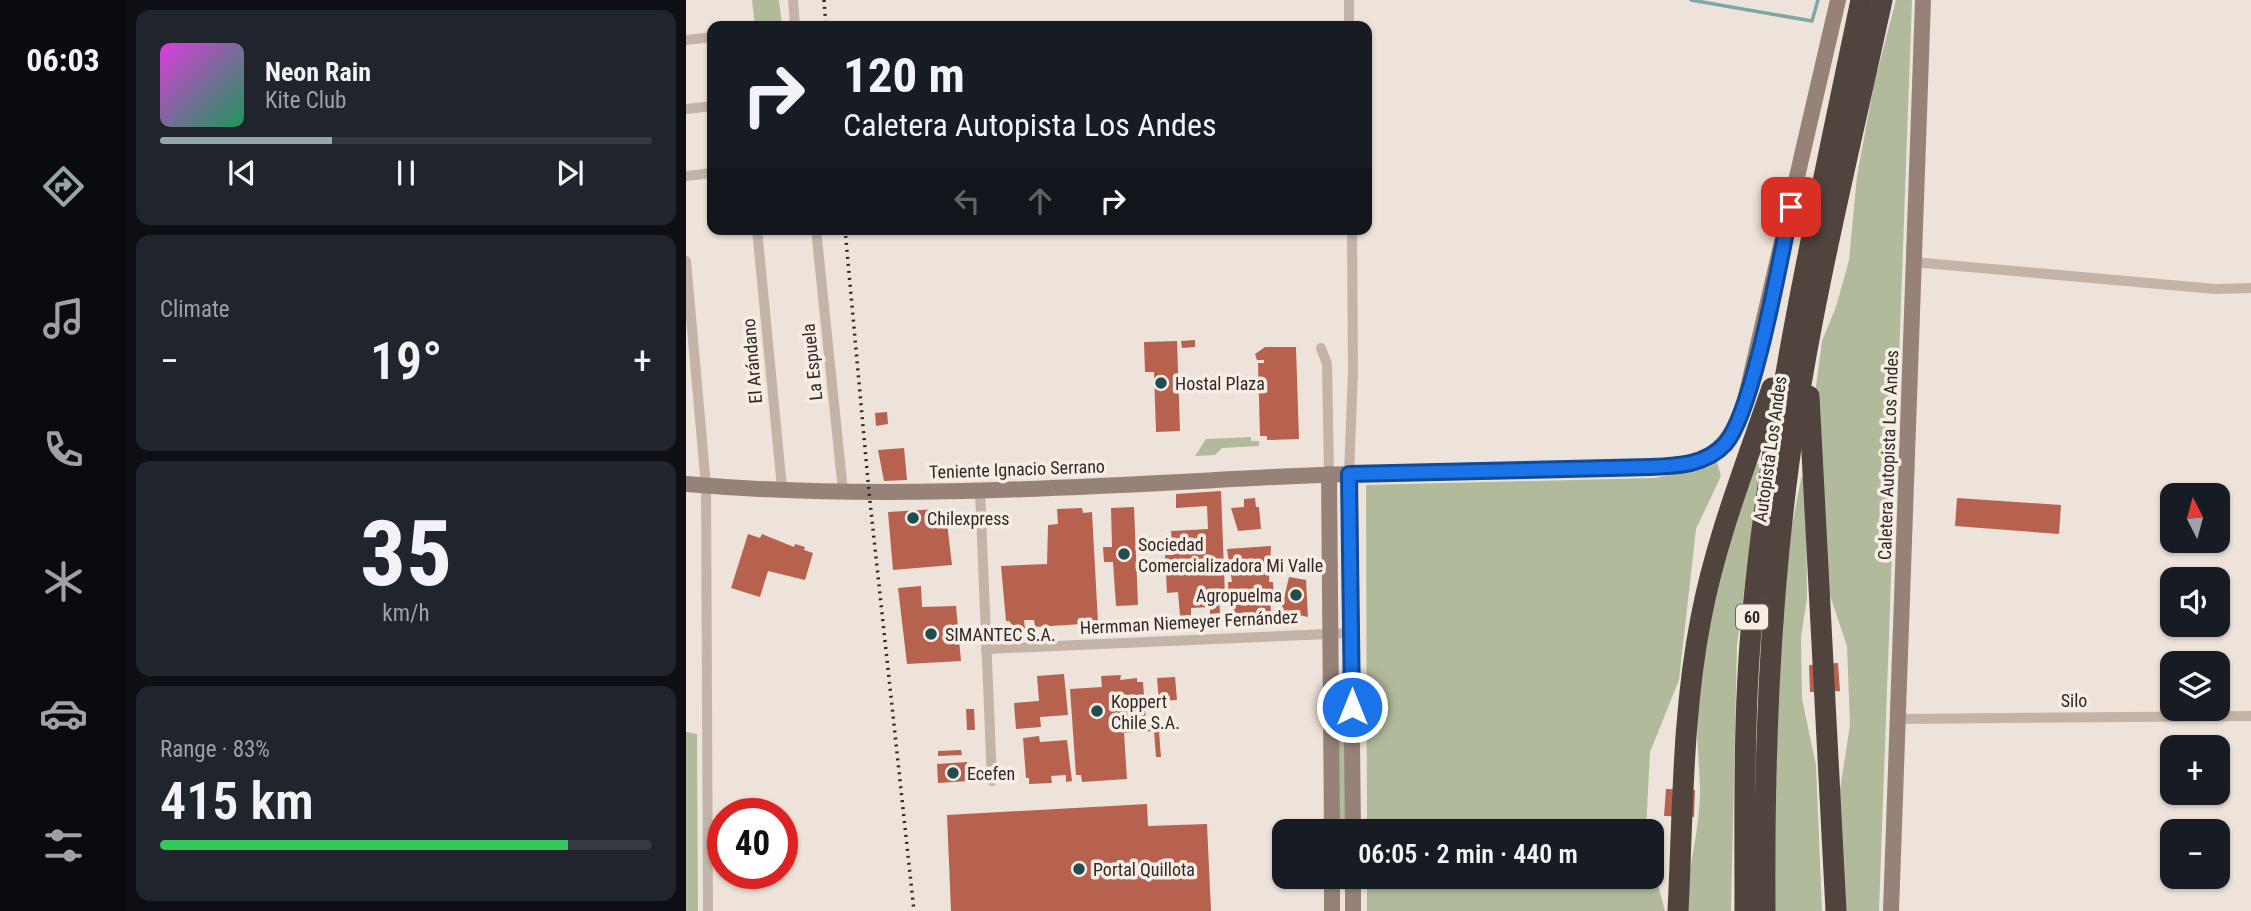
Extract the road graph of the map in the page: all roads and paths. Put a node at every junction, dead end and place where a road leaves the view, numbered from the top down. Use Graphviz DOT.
graph roads {
  1 [pos="793,0"];
  2 [pos="1349,0"];
  3 [pos="1838,0"];
  4 [pos="1861,0"];
  5 [pos="1881,0"];
  6 [pos="1923,0"];
  7 [pos="795,21"];
  8 [pos="1349,21"];
  9 [pos="707,38"];
  10 [pos="686,40"];
  11 [pos="707,107"];
  12 [pos="686,109"];
  13 [pos="707,174"];
  14 [pos="686,176"];
  15 [pos="758,235"];
  16 [pos="817,235"];
  17 [pos="1352,235"];
  18 [pos="686,261"];
  19 [pos="1913,262"];
  20 [pos="2251,288"];
  21 [pos="1802,331"];
  22 [pos="1321,348"];
  23 [pos="692,387"];
  24 [pos="1329,474"];
  25 [pos="1349,474"];
  26 [pos="686,484"];
  27 [pos="706,486"];
  28 [pos="782,488"];
  29 [pos="843,491"];
  30 [pos="980,491"];
  31 [pos="1330,633"];
  32 [pos="1351,633"];
  33 [pos="986,649"];
  34 [pos="2251,716"];
  35 [pos="1898,719"];
  36 [pos="992,781"];
  37 [pos="1332,819"];
  38 [pos="1353,819"];
  39 [pos="1332,889"];
  40 [pos="1353,889"];
  41 [pos="708,911"];
  42 [pos="1332,911"];
  43 [pos="1353,911"];
  44 [pos="1678,911"];
  45 [pos="1745,911"];
  46 [pos="1765,911"];
  47 [pos="1836,911"];
  48 [pos="1891,911"];
  1 -- 7 [label="street"];
  2 -- 8 [label="street"];
  3 -- 25 [label="street"];
  4 -- 21 [label="highway, Autopista Los Andes / 60"];
  5 -- 21 [label="highway, Autopista Los Andes / 60"];
  6 -- 19 [label="street, Caletera Autopista Los Andes"];
  9 -- 10 [label="street"];
  11 -- 12 [label="street"];
  13 -- 14 [label="street"];
  15 -- 28 [label="street, El Arándano"];
  16 -- 29 [label="street, La Espuela"];
  17 -- 25 [label="street"];
  18 -- 23 [label="street"];
  19 -- 20 [label="street"];
  19 -- 35 [label="street, Caletera Autopista Los Andes"];
  21 -- 44 [label="highway"];
  21 -- 45 [label="highway, Autopista Los Andes / 60"];
  21 -- 46 [label="highway, Autopista Los Andes / 60"];
  21 -- 47 [label="highway"];
  22 -- 24 [label="street"];
  23 -- 27 [label="street"];
  24 -- 25 [label="street, Teniente Ignacio Serrano"];
  24 -- 30 [label="street, Teniente Ignacio Serrano"];
  24 -- 31 [label="street"];
  25 -- 32 [label="street"];
  26 -- 27 [label="street, Teniente Ignacio Serrano"];
  27 -- 28 [label="street, Teniente Ignacio Serrano"];
  27 -- 41 [label="street"];
  28 -- 29 [label="street, Teniente Ignacio Serrano"];
  29 -- 30 [label="street, Teniente Ignacio Serrano"];
  30 -- 33 [label="street"];
  31 -- 32 [label="street, Hermman Niemeyer Fernández"];
  31 -- 33 [label="street, Hermman Niemeyer Fernández"];
  31 -- 37 [label="street"];
  32 -- 38 [label="street"];
  33 -- 36 [label="street"];
  34 -- 35 [label="street, Silo"];
  35 -- 48 [label="street, Caletera Autopista Los Andes"];
  39 -- 42 [label="street"];
  40 -- 43 [label="street"];
}
